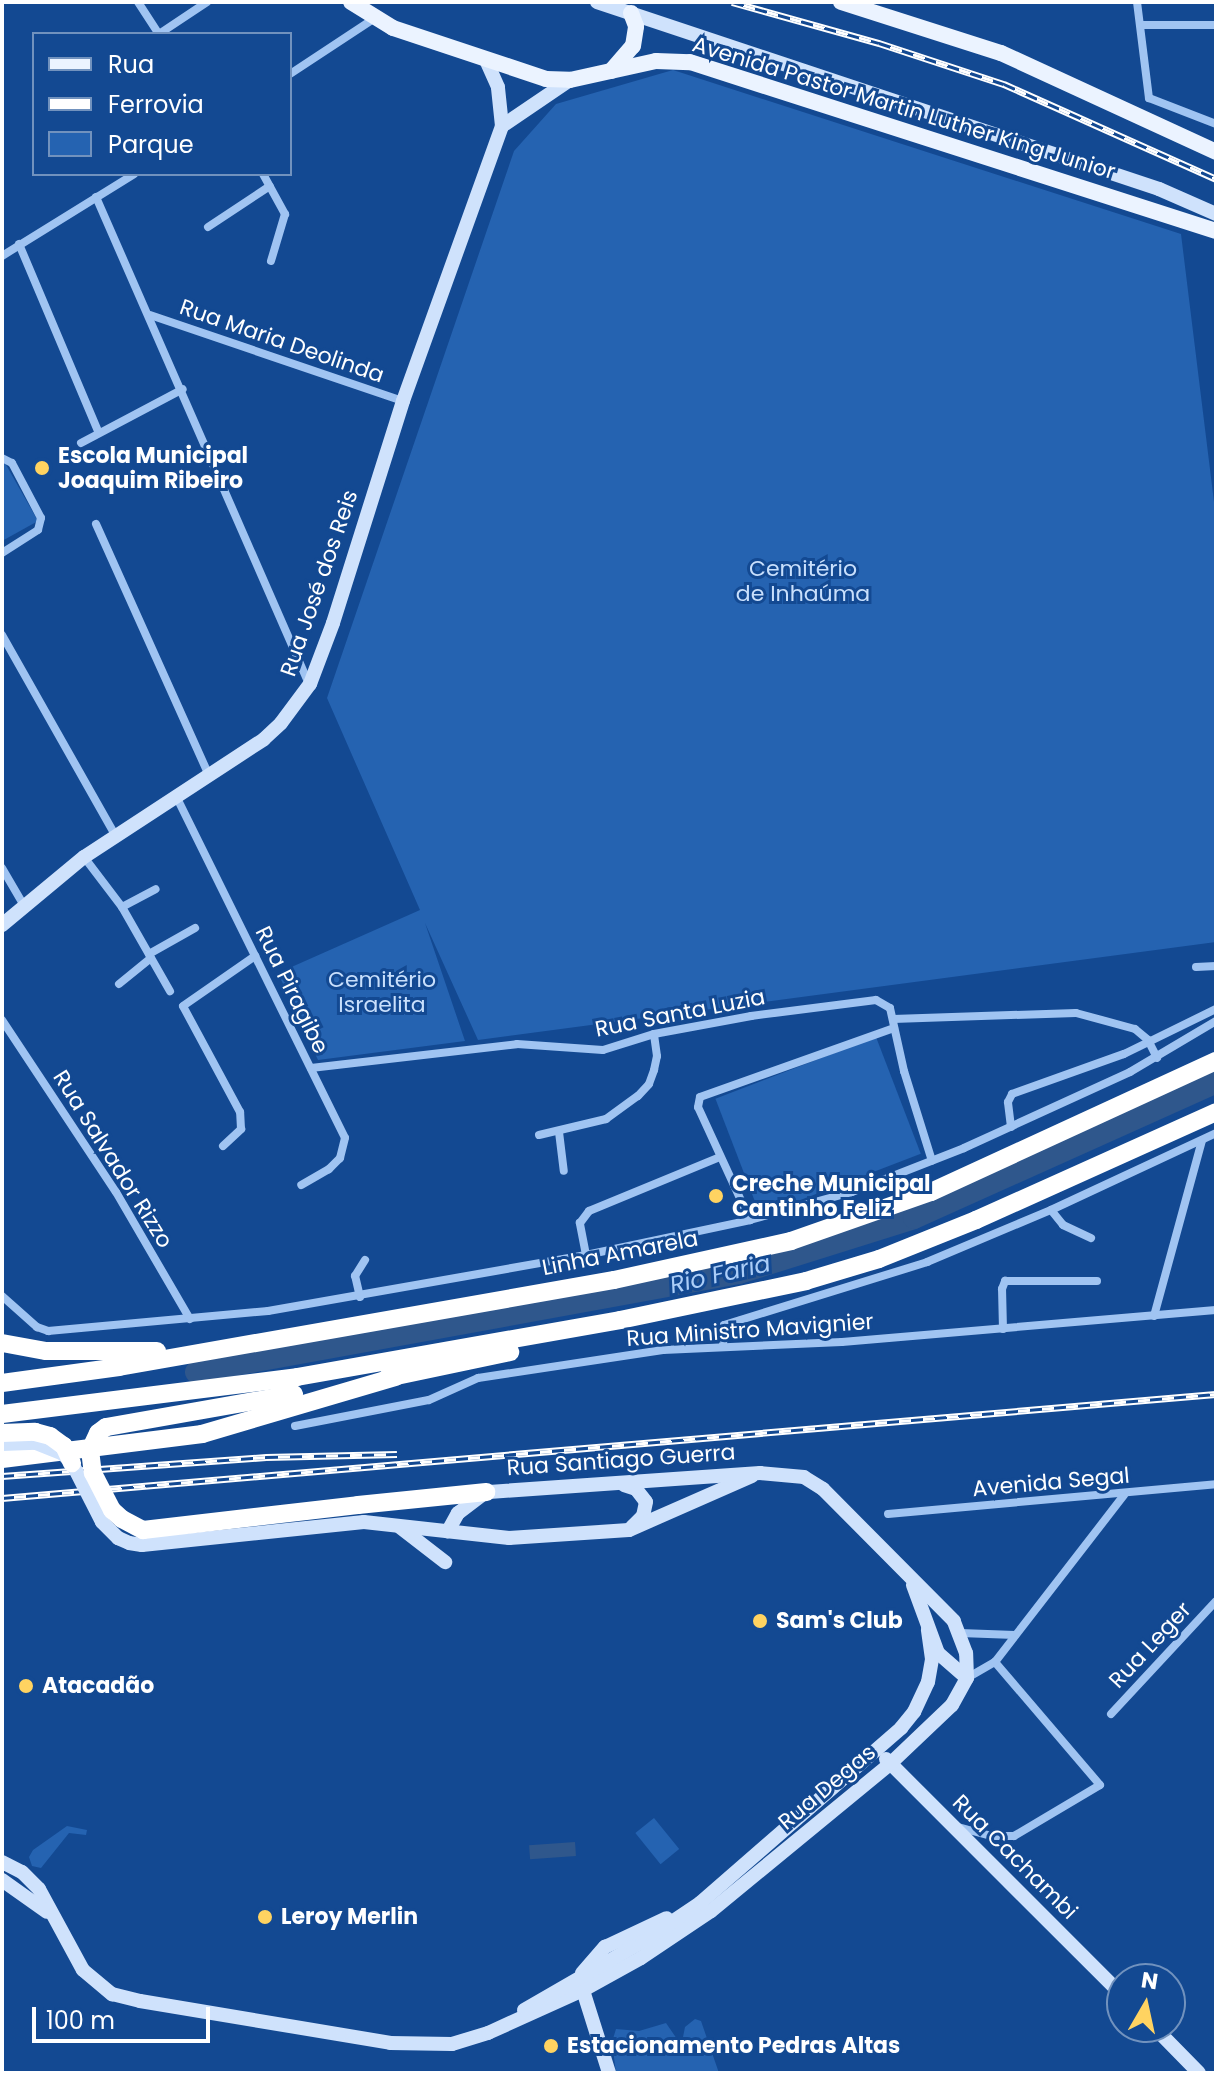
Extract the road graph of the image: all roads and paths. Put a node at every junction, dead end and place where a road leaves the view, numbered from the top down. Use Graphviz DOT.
graph roads {
  1 [pos="138,2"];
  2 [pos="207,2"];
  3 [pos="351,2"];
  4 [pos="597,2"];
  5 [pos="841,2"];
  6 [pos="1137,2"];
  7 [pos="631,13"];
  8 [pos="375,18"];
  9 [pos="1141,25"];
  10 [pos="1216,25"];
  11 [pos="158,32"];
  12 [pos="162,32"];
  13 [pos="486,60"];
  14 [pos="609,72"];
  15 [pos="292,73"];
  16 [pos="570,80"];
  17 [pos="1216,124"];
  18 [pos="502,126"];
  19 [pos="1216,152"];
  20 [pos="131,176"];
  21 [pos="264,176"];
  22 [pos="270,186"];
  23 [pos="96,197"];
  24 [pos="1216,214"];
  25 [pos="208,227"];
  26 [pos="1216,231"];
  27 [pos="19,244"];
  28 [pos="2,256"];
  29 [pos="271,261"];
  30 [pos="150,315"];
  31 [pos="183,389"];
  32 [pos="403,401"];
  33 [pos="99,433"];
  34 [pos="81,443"];
  35 [pos="2,458"];
  36 [pos="96,524"];
  37 [pos="2,553"];
  38 [pos="2,635"];
  39 [pos="310,684"];
  40 [pos="209,775"];
  41 [pos="176,796"];
  42 [pos="115,835"];
  43 [pos="84,857"];
  44 [pos="2,868"];
  45 [pos="156,889"];
  46 [pos="23,904"];
  47 [pos="122,907"];
  48 [pos="2,925"];
  49 [pos="195,928"];
  50 [pos="150,956"];
  51 [pos="255,956"];
  52 [pos="1216,966"];
  53 [pos="1196,967"];
  54 [pos="119,984"];
  55 [pos="170,991"];
  56 [pos="1216,1009"];
  57 [pos="2,1020"];
  58 [pos="1216,1021"];
  59 [pos="893,1023"];
  60 [pos="654,1034"];
  61 [pos="1148,1040"];
  62 [pos="1157,1058"];
  63 [pos="1216,1061"];
  64 [pos="311,1068"];
  65 [pos="1216,1112"];
  66 [pos="1011,1127"];
  67 [pos="559,1132"];
  68 [pos="1216,1133"];
  69 [pos="539,1135"];
  70 [pos="1202,1141"];
  71 [pos="223,1146"];
  72 [pos="720,1157"];
  73 [pos="932,1161"];
  74 [pos="564,1171"];
  75 [pos="301,1185"];
  76 [pos="1051,1210"];
  77 [pos="750,1220"];
  78 [pos="1091,1238"];
  79 [pos="586,1255"];
  80 [pos="365,1260"];
  81 [pos="1097,1281"];
  82 [pos="2,1296"];
  83 [pos="360,1297"];
  84 [pos="1216,1310"];
  85 [pos="1154,1316"];
  86 [pos="190,1319"];
  87 [pos="620,1320"];
  88 [pos="1003,1329"];
  89 [pos="2,1343"];
  90 [pos="723,1346"];
  91 [pos="212,1350"];
  92 [pos="396,1377"];
  93 [pos="2,1383"];
  94 [pos="2,1414"];
  95 [pos="295,1426"];
  96 [pos="2,1433"];
  97 [pos="2,1444"];
  98 [pos="2,1459"];
  99 [pos="72,1463"];
  100 [pos="760,1473"];
  101 [pos="614,1483"];
  102 [pos="1216,1484"];
  103 [pos="486,1492"];
  104 [pos="1124,1495"];
  105 [pos="361,1514"];
  106 [pos="888,1514"];
  107 [pos="397,1525"];
  108 [pos="629,1530"];
  109 [pos="448,1531"];
  110 [pos="445,1562"];
  111 [pos="911,1581"];
  112 [pos="1216,1601"];
  113 [pos="928,1629"];
  114 [pos="960,1633"];
  115 [pos="1015,1635"];
  116 [pos="995,1662"];
  117 [pos="967,1678"];
  118 [pos="1111,1714"];
  119 [pos="876,1751"];
  120 [pos="891,1763"];
  121 [pos="953,1826"];
  122 [pos="2,1862"];
  123 [pos="2,1880"];
  124 [pos="52,1915"];
  125 [pos="1106,1979"];
  126 [pos="581,1983"];
  127 [pos="1170,2043"];
  128 [pos="609,2073"];
  129 [pos="1199,2073"];
  1 -- 11 [label="street"];
  2 -- 12 [label="street"];
  3 -- 8 [label="main road, Avenida Pastor Martin Luther King Junior"];
  4 -- 7 [label="street"];
  5 -- 19 [label="main road"];
  6 -- 9 [label="street"];
  7 -- 14 [label="main road"];
  7 -- 24 [label="street"];
  8 -- 13 [label="main road, Avenida Pastor Martin Luther King Junior"];
  8 -- 15 [label="street"];
  9 -- 10 [label="street"];
  9 -- 17 [label="street"];
  13 -- 16 [label="main road, Avenida Pastor Martin Luther King Junior"];
  13 -- 18 [label="street, Rua José dos Reis"];
  14 -- 16 [label="main road, Avenida Pastor Martin Luther King Junior"];
  14 -- 26 [label="main road, Avenida Pastor Martin Luther King Junior"];
  16 -- 18 [label="street"];
  18 -- 32 [label="street, Rua José dos Reis"];
  20 -- 23 [label="street"];
  21 -- 22 [label="street"];
  22 -- 25 [label="street"];
  22 -- 29 [label="street"];
  23 -- 27 [label="street"];
  23 -- 30 [label="street"];
  27 -- 28 [label="street"];
  27 -- 33 [label="street"];
  30 -- 31 [label="street"];
  30 -- 32 [label="street, Rua Maria Deolinda"];
  31 -- 33 [label="street"];
  31 -- 39 [label="street"];
  32 -- 39 [label="street, Rua José dos Reis"];
  33 -- 34 [label="street"];
  35 -- 37 [label="street"];
  36 -- 40 [label="street"];
  38 -- 42 [label="street"];
  39 -- 40 [label="street, Rua José dos Reis"];
  40 -- 41 [label="street, Rua José dos Reis"];
  41 -- 42 [label="street, Rua José dos Reis"];
  41 -- 51 [label="street, Rua Piragibe"];
  42 -- 43 [label="street, Rua José dos Reis"];
  43 -- 46 [label="street, Rua José dos Reis"];
  43 -- 47 [label="street"];
  44 -- 46 [label="street"];
  45 -- 47 [label="street"];
  46 -- 48 [label="street, Rua José dos Reis"];
  47 -- 50 [label="street"];
  49 -- 50 [label="street"];
  50 -- 54 [label="street"];
  50 -- 55 [label="street"];
  51 -- 64 [label="street, Rua Piragibe"];
  51 -- 71 [label="street"];
  52 -- 53 [label="street"];
  56 -- 61 [label="street"];
  57 -- 86 [label="street, Rua Salvador Rizzo"];
  58 -- 62 [label="street"];
  59 -- 60 [label="street, Rua Santa Luzia"];
  59 -- 61 [label="street"];
  59 -- 72 [label="street"];
  59 -- 73 [label="street"];
  60 -- 64 [label="street, Rua Santa Luzia"];
  60 -- 67 [label="street"];
  61 -- 62 [label="street"];
  61 -- 66 [label="street"];
  62 -- 66 [label="street"];
  63 -- 91 [label="highway, Linha Amarela"];
  64 -- 75 [label="street, Rua Piragibe"];
  65 -- 87 [label="highway"];
  66 -- 73 [label="street"];
  67 -- 69 [label="street"];
  67 -- 74 [label="street"];
  68 -- 70 [label="street"];
  70 -- 76 [label="street"];
  70 -- 85 [label="street"];
  72 -- 77 [label="street"];
  72 -- 79 [label="street"];
  73 -- 77 [label="street"];
  76 -- 78 [label="street"];
  76 -- 90 [label="street"];
  77 -- 79 [label="street"];
  79 -- 83 [label="street"];
  80 -- 83 [label="street"];
  81 -- 88 [label="street"];
  82 -- 86 [label="street"];
  83 -- 86 [label="street"];
  84 -- 85 [label="street, Rua Ministro Mavignier"];
  85 -- 88 [label="street, Rua Ministro Mavignier"];
  87 -- 92 [label="highway"];
  87 -- 94 [label="highway"];
  88 -- 90 [label="street, Rua Ministro Mavignier"];
  89 -- 91 [label="highway"];
  90 -- 95 [label="street, Rua Ministro Mavignier"];
  91 -- 93 [label="highway, Linha Amarela"];
  92 -- 98 [label="highway"];
  92 -- 105 [label="highway, bridge"];
  96 -- 99 [label="highway, bridge"];
  97 -- 99 [label="street, bridge"];
  99 -- 105 [label="street, Rua Santiago Guerra, bridge"];
  100 -- 101 [label="street, Rua Santiago Guerra"];
  100 -- 108 [label="street, Rua Santiago Guerra"];
  100 -- 111 [label="street, Rua Santiago Guerra"];
  101 -- 103 [label="street, Rua Santiago Guerra"];
  101 -- 108 [label="street"];
  102 -- 104 [label="street, Avenida Segal"];
  103 -- 105 [label="highway"];
  103 -- 109 [label="street"];
  104 -- 106 [label="street, Avenida Segal"];
  104 -- 115 [label="street, Rua Degas"];
  105 -- 107 [label="street, Rua Santiago Guerra"];
  107 -- 109 [label="street, Rua Santiago Guerra"];
  107 -- 110 [label="street"];
  108 -- 109 [label="street, Rua Santiago Guerra"];
  111 -- 113 [label="street, Rua Santiago Guerra"];
  111 -- 114 [label="street, Rua Santiago Guerra"];
  112 -- 118 [label="street, Rua Leger"];
  113 -- 117 [label="street"];
  113 -- 119 [label="street, Rua Degas"];
  114 -- 115 [label="street"];
  114 -- 117 [label="street"];
  115 -- 116 [label="street, Rua Degas"];
  116 -- 117 [label="street, Rua Degas"];
  116 -- 121 [label="street"];
  117 -- 120 [label="street, Rua Degas"];
  119 -- 120 [label="street, Rua Cachambi"];
  119 -- 126 [label="street, Rua Degas"];
  120 -- 121 [label="street, Rua Cachambi"];
  120 -- 126 [label="street, Rua Degas"];
  121 -- 125 [label="street, Rua Cachambi"];
  122 -- 124 [label="street, Rua Degas"];
  123 -- 124 [label="street, Rua Degas"];
  124 -- 126 [label="street, Rua Degas"];
  126 -- 128 [label="street"];
  127 -- 129 [label="street"];
}
